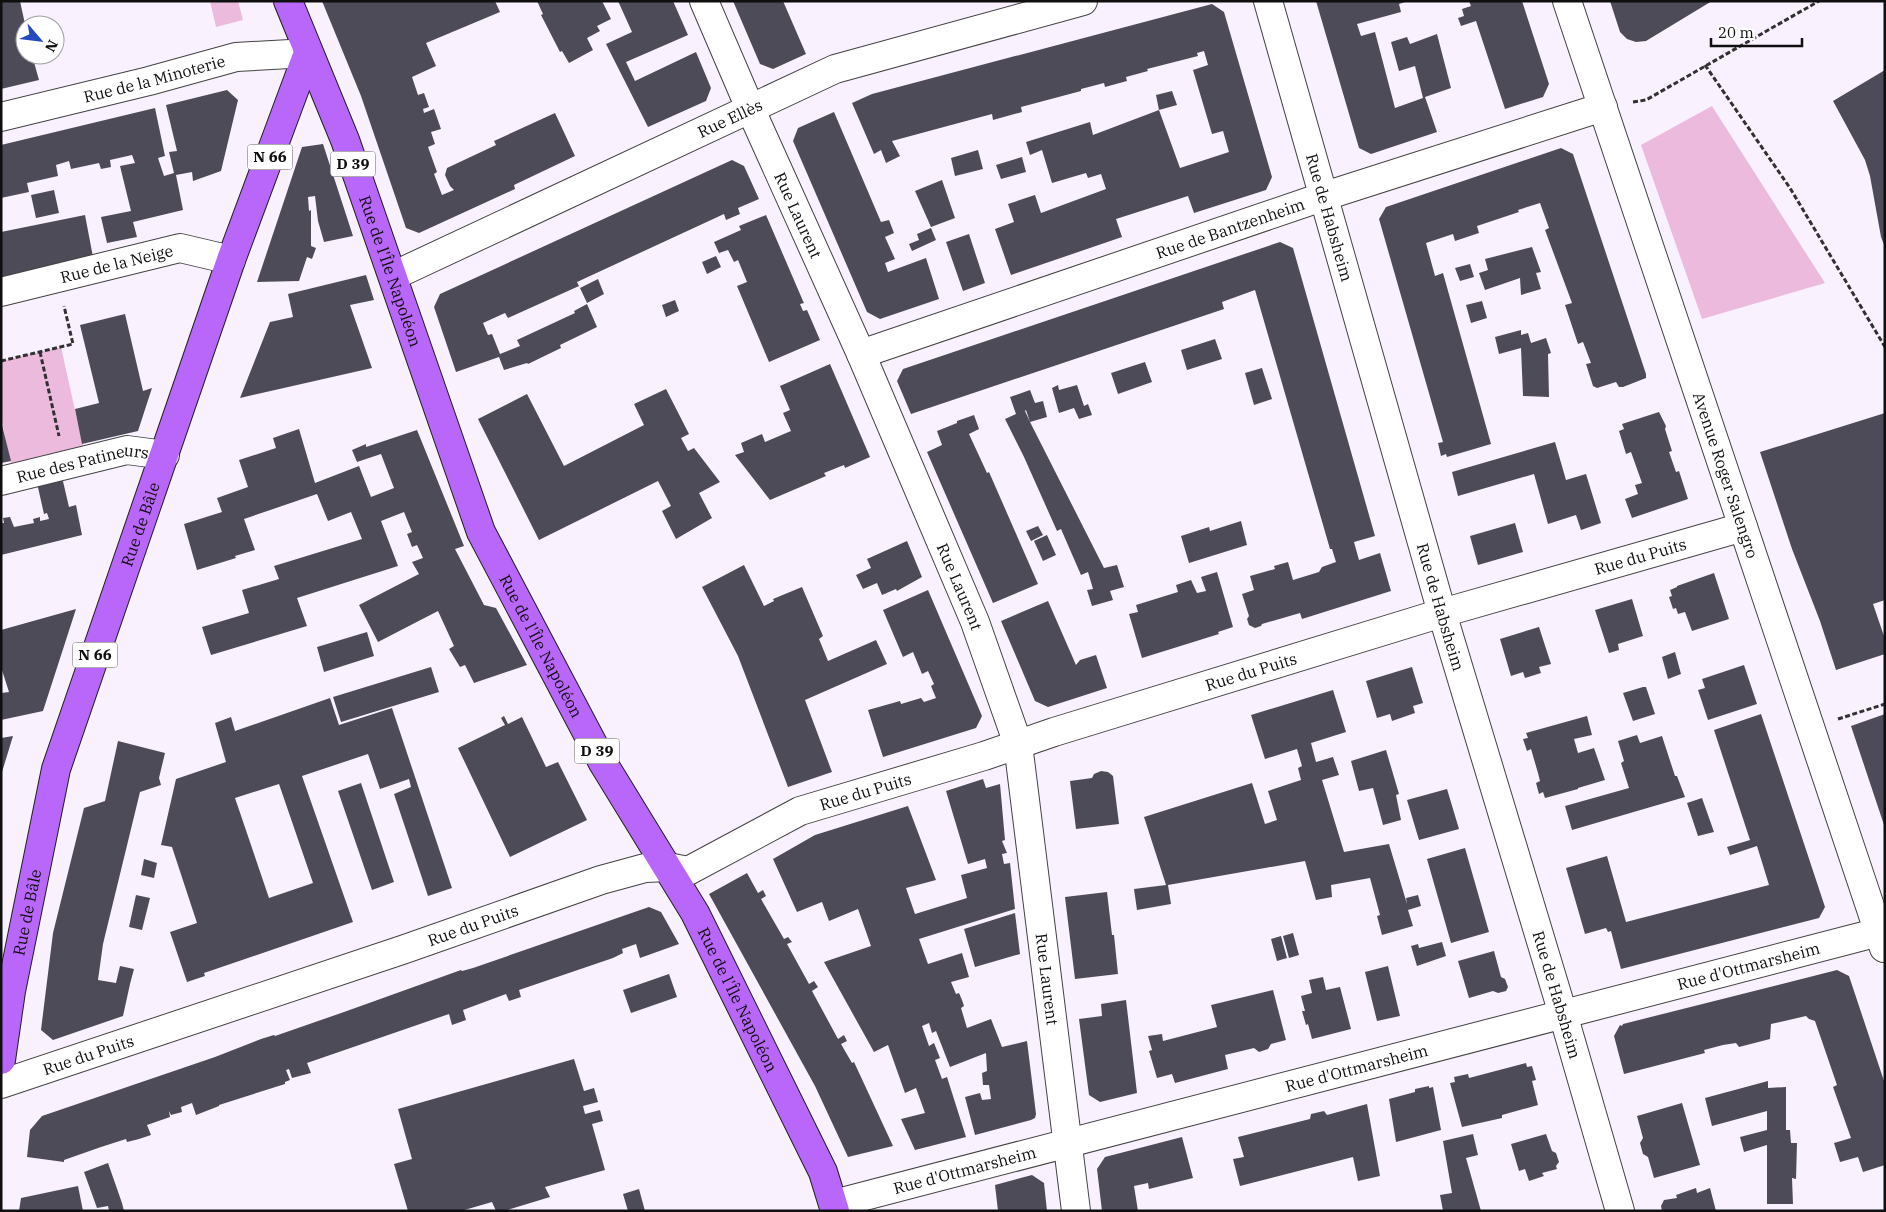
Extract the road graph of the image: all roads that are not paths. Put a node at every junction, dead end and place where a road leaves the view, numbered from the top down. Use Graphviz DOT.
graph roads {
  1 [pos="288,1"];
  2 [pos="704,1"];
  3 [pos="1083,1"];
  4 [pos="1268,1"];
  5 [pos="1567,1"];
  6 [pos="308,53"];
  7 [pos="750,108"];
  8 [pos="1603,108"];
  9 [pos="1,117"];
  10 [pos="1325,196"];
  11 [pos="231,260"];
  12 [pos="393,276"];
  13 [pos="1,292"];
  14 [pos="861,354"];
  15 [pos="165,455"];
  16 [pos="1,481"];
  17 [pos="1742,527"];
  18 [pos="1442,613"];
  19 [pos="1018,744"];
  20 [pos="668,867"];
  21 [pos="1882,941"];
  22 [pos="1563,1014"];
  23 [pos="1,1060"];
  24 [pos="1,1084"];
  25 [pos="1067,1144"];
  26 [pos="834,1208"];
  27 [pos="1076,1211"];
  28 [pos="1620,1211"];
  1 -- 6 [label="main road"];
  2 -- 7 [label="street, Rue Laurent"];
  3 -- 7 [label="street, Rue Ellès"];
  4 -- 10 [label="street, Rue de Habsheim"];
  5 -- 8 [label="street, Avenue Roger Salengro"];
  6 -- 9 [label="street, Rue de la Minoterie"];
  6 -- 11 [label="main road, Rue de Bâle / N 66"];
  6 -- 12 [label="main road, Rue de l'Île Napoléon / D 39"];
  7 -- 12 [label="street, Rue Ellès"];
  7 -- 14 [label="street, Rue Laurent"];
  8 -- 10 [label="street, Rue de Bantzenheim"];
  8 -- 17 [label="street, Avenue Roger Salengro"];
  10 -- 14 [label="street, Rue de Bantzenheim"];
  10 -- 18 [label="street, Rue de Habsheim"];
  11 -- 13 [label="street, Rue de la Neige"];
  11 -- 15 [label="main road, Rue de Bâle / N 66"];
  12 -- 20 [label="main road, Rue de l'Île Napoléon / D 39"];
  14 -- 19 [label="street, Rue Laurent"];
  15 -- 16 [label="street, Rue des Patineurs"];
  15 -- 23 [label="main road, Rue de Bâle / N 66"];
  17 -- 18 [label="street, Rue du Puits"];
  17 -- 21 [label="street, Avenue Roger Salengro"];
  18 -- 19 [label="street, Rue du Puits"];
  18 -- 22 [label="street, Rue de Habsheim"];
  19 -- 20 [label="street, Rue du Puits"];
  19 -- 25 [label="street, Rue Laurent"];
  20 -- 24 [label="street, Rue du Puits"];
  20 -- 26 [label="main road, Rue de l'Île Napoléon / D 39"];
  21 -- 22 [label="street, Rue d'Ottmarsheim"];
  22 -- 25 [label="street, Rue d'Ottmarsheim"];
  22 -- 28 [label="street, Rue de Habsheim"];
  25 -- 26 [label="street, Rue d'Ottmarsheim"];
  25 -- 27 [label="street, Rue Laurent"];
}
